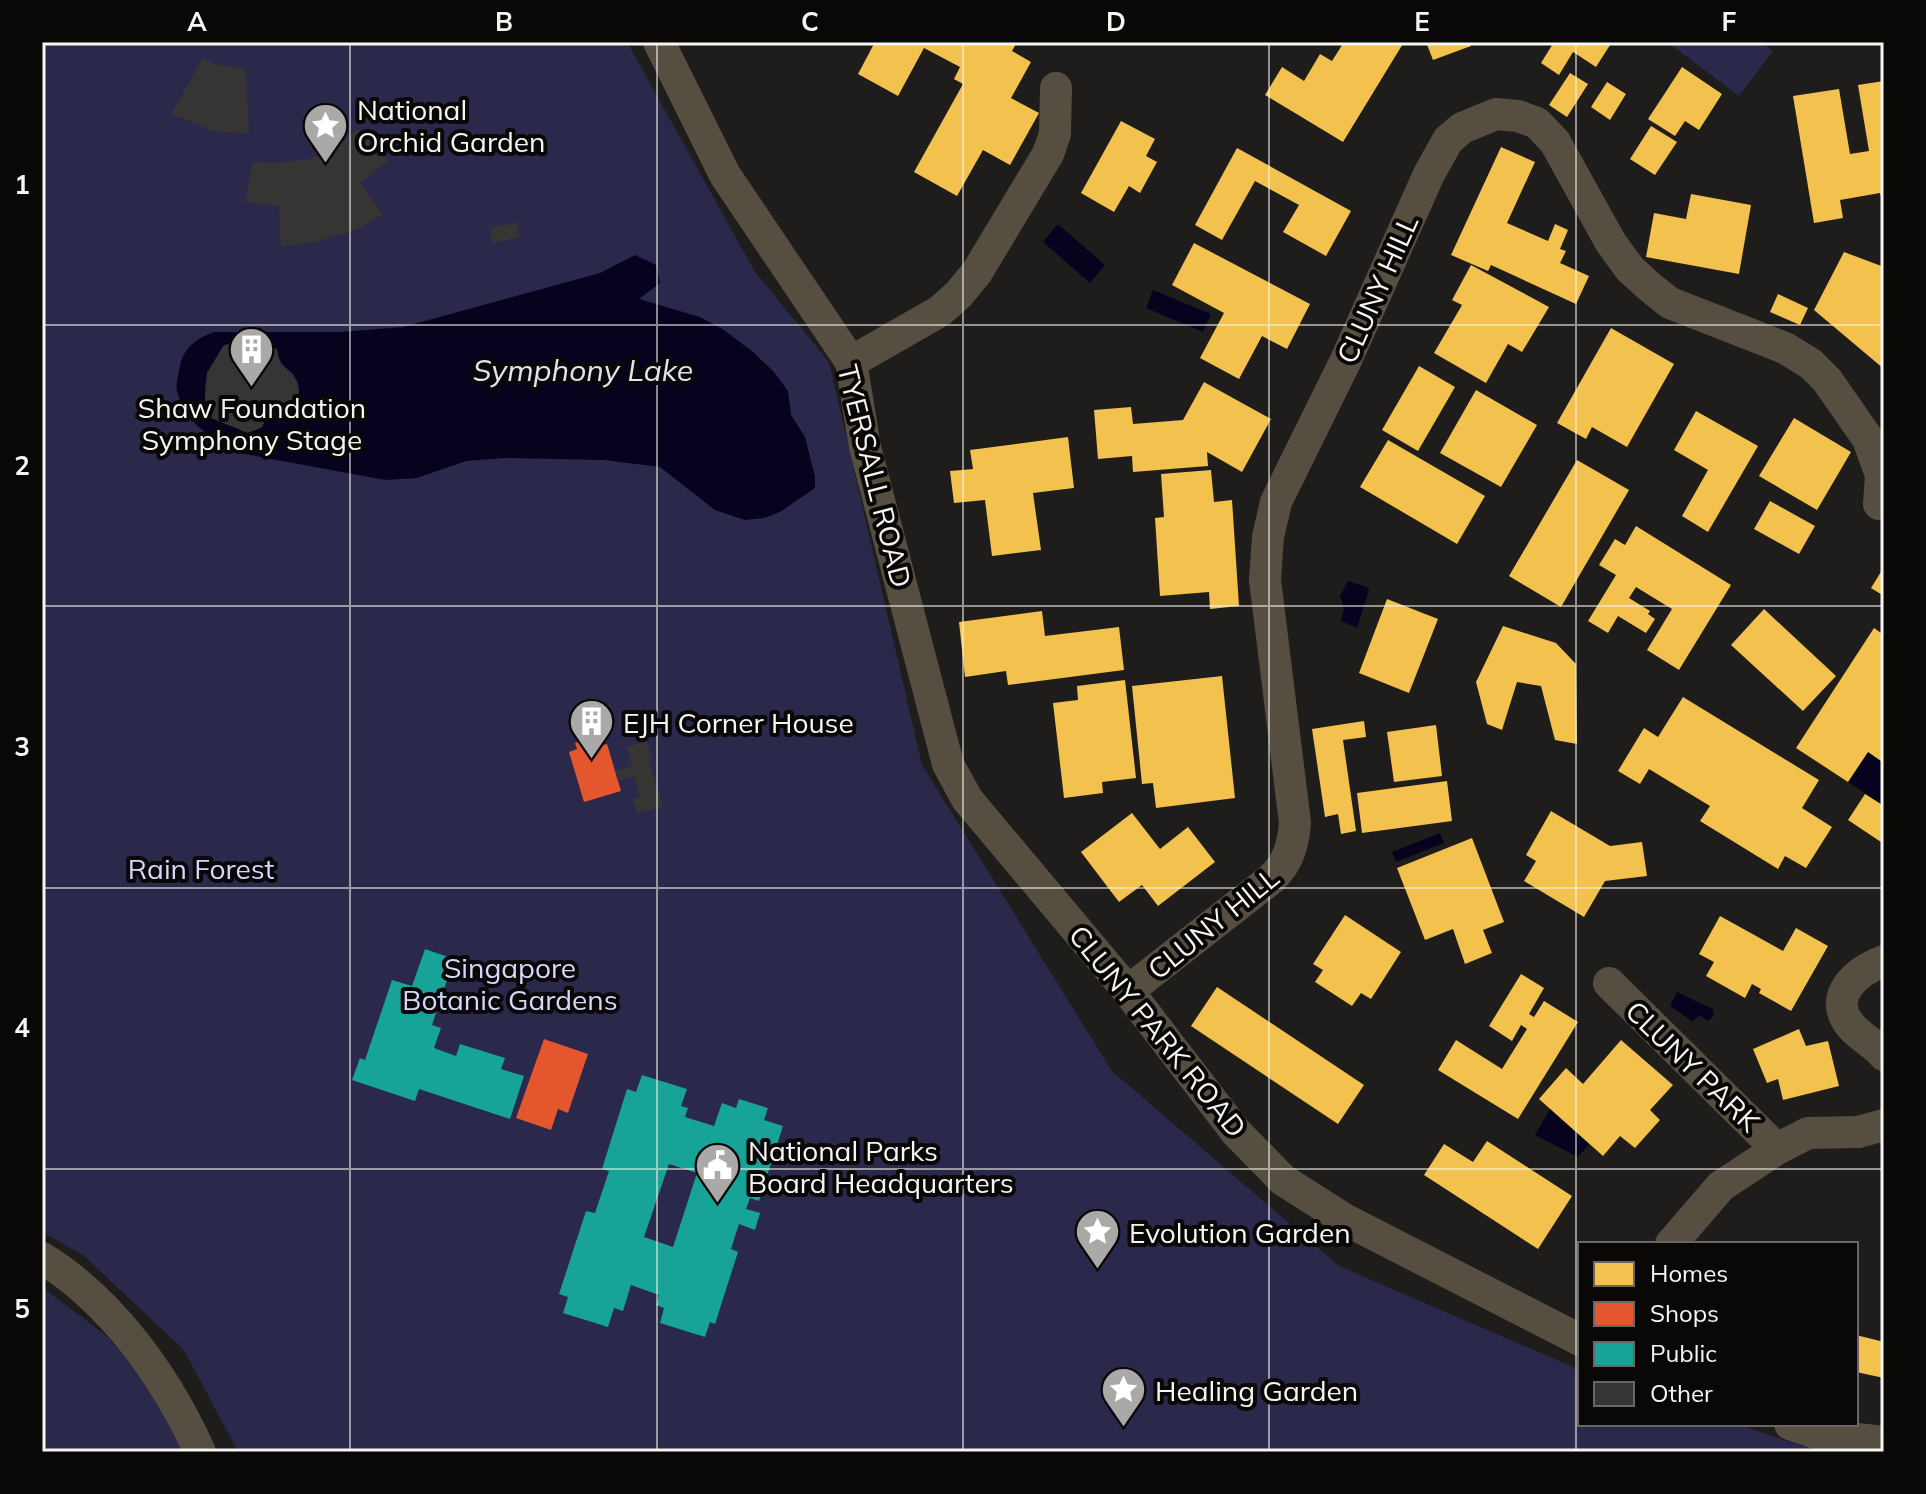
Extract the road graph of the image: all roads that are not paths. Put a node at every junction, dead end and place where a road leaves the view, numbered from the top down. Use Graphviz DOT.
graph roads {
  1 [pos="659,42"];
  2 [pos="1056,88"];
  3 [pos="851,362"];
  4 [pos="1879,504"];
  5 [pos="948,764"];
  6 [pos="1884,961"];
  7 [pos="1609,983"];
  8 [pos="1128,991"];
  9 [pos="1884,1055"];
  10 [pos="1884,1125"];
  11 [pos="1777,1149"];
  12 [pos="1673,1242"];
  13 [pos="42,1258"];
  14 [pos="1578,1339"];
  15 [pos="1796,1426"];
  16 [pos="1884,1442"];
  17 [pos="200,1452"];
  1 -- 3 [label="street, TYERSALL ROAD"];
  2 -- 3 [label="street"];
  3 -- 5 [label="street, TYERSALL ROAD"];
  4 -- 8 [label="street, CLUNY HILL"];
  5 -- 8 [label="street, CLUNY PARK ROAD"];
  6 -- 9 [label="street"];
  7 -- 11 [label="street, CLUNY PARK"];
  8 -- 14 [label="street, CLUNY PARK ROAD"];
  10 -- 11 [label="street, CLUNY PARK"];
  11 -- 12 [label="street, CLUNY PARK"];
  13 -- 17 [label="street"];
  15 -- 16 [label="street"];
}
